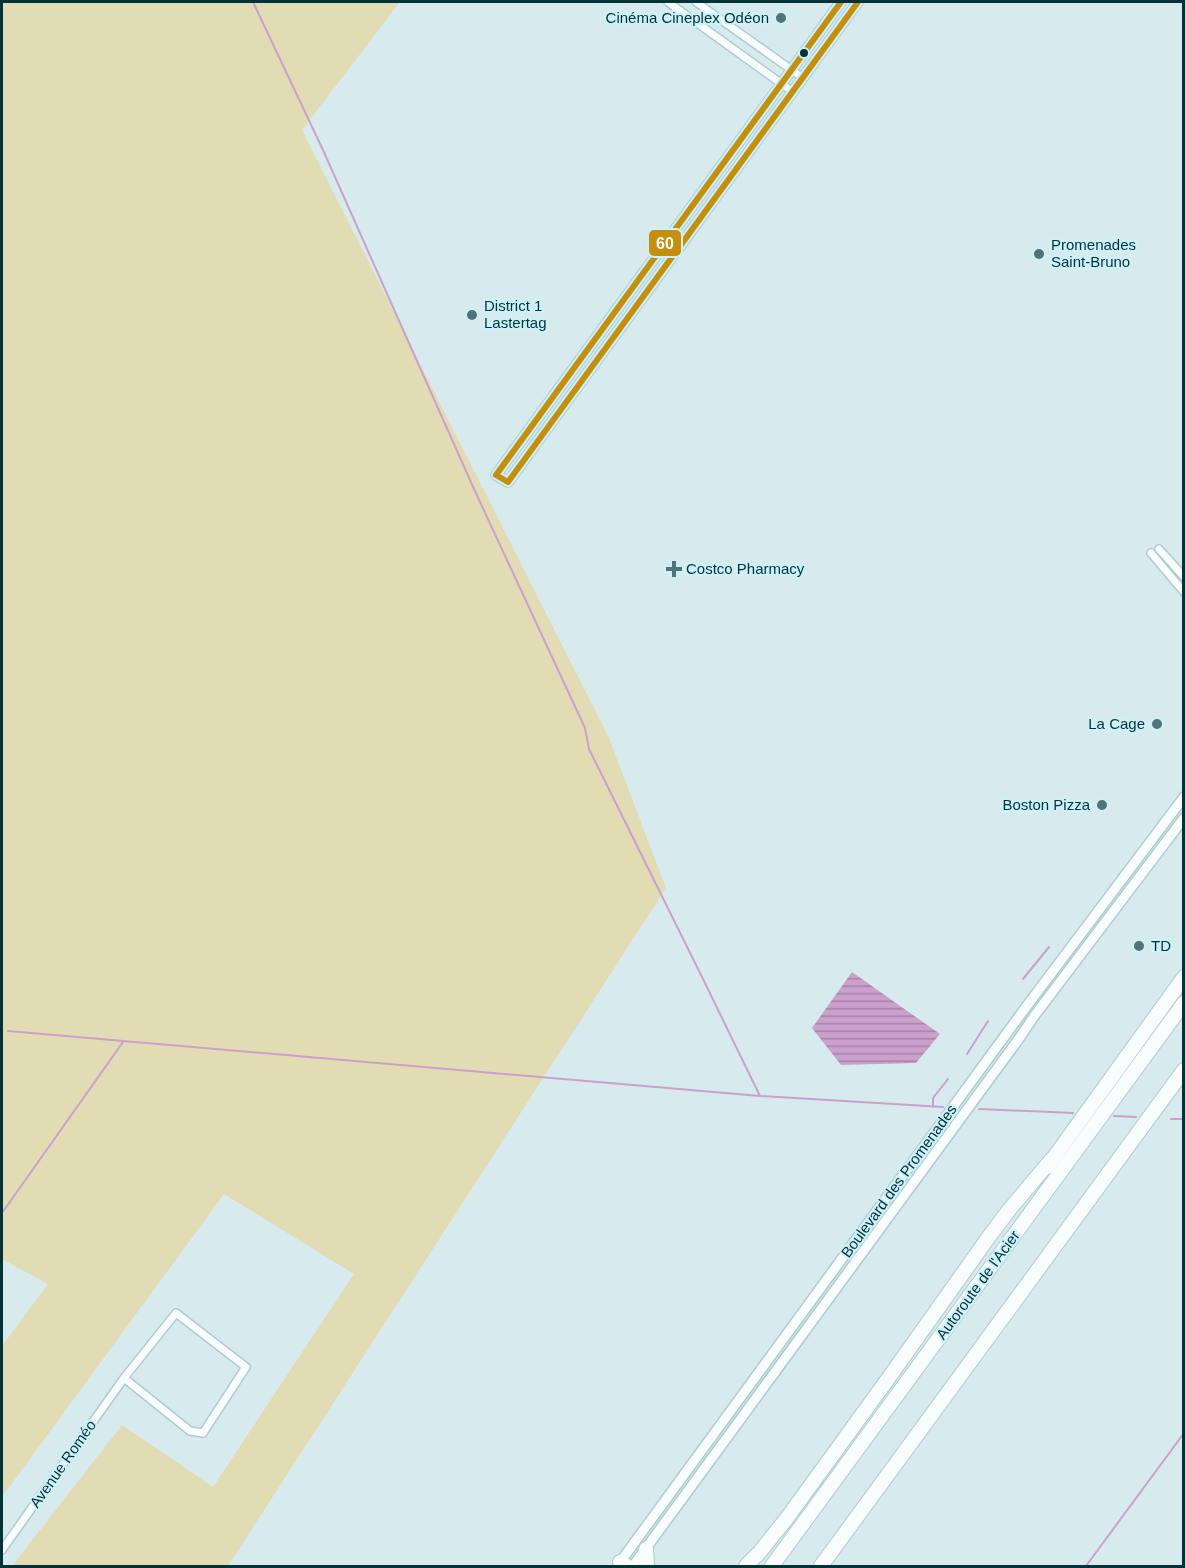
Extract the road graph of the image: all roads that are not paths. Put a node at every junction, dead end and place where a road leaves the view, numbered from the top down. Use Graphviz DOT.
graph roads {
  1 [pos="668,2"];
  2 [pos="696,2"];
  3 [pos="840,2"];
  4 [pos="858,2"];
  5 [pos="791,70"];
  6 [pos="803,78"];
  7 [pos="781,84"];
  8 [pos="792,92"];
  9 [pos="515,448"];
  10 [pos="528,456"];
  11 [pos="1159,549"];
  12 [pos="1151,553"];
  13 [pos="1184,577"];
  14 [pos="1184,592"];
  15 [pos="1184,797"];
  16 [pos="1184,818"];
  17 [pos="1184,977"];
  18 [pos="1184,1003"];
  19 [pos="1184,1070"];
  20 [pos="1184,1084"];
  21 [pos="1052,1159"];
  22 [pos="1115,1164"];
  23 [pos="953,1319"];
  24 [pos="124,1378"];
  25 [pos="646,1549"];
  26 [pos="2,1550"];
  27 [pos="624,1565"];
  28 [pos="647,1566"];
  29 [pos="746,1566"];
  30 [pos="772,1566"];
  31 [pos="821,1566"];
  1 -- 7 [label="street"];
  2 -- 5 [label="street"];
  3 -- 5 [label="street"];
  4 -- 6 [label="street"];
  5 -- 6 [label="street"];
  5 -- 7 [label="street"];
  6 -- 8 [label="street"];
  7 -- 8 [label="street"];
  7 -- 9 [label="street"];
  8 -- 10 [label="street"];
  9 -- 10 [label="street"];
  9 -- 10 [label="street"];
  11 -- 13 [label="street"];
  12 -- 14 [label="street"];
  15 -- 27 [label="street, Boulevard des Promenades"];
  16 -- 25 [label="street, Boulevard des Promenades"];
  17 -- 21 [label="highway"];
  18 -- 23 [label="highway, Autoroute de l'Acier"];
  19 -- 22 [label="highway"];
  20 -- 22 [label="highway"];
  21 -- 23 [label="highway"];
  21 -- 29 [label="highway"];
  22 -- 31 [label="highway"];
  23 -- 30 [label="highway, Autoroute de l'Acier"];
  24 -- 24 [label="street, Avenue Roméo"];
  24 -- 26 [label="street, Avenue Roméo"];
  25 -- 27 [label="street, Boulevard des Promenades"];
  25 -- 28 [label="highway"];
}
